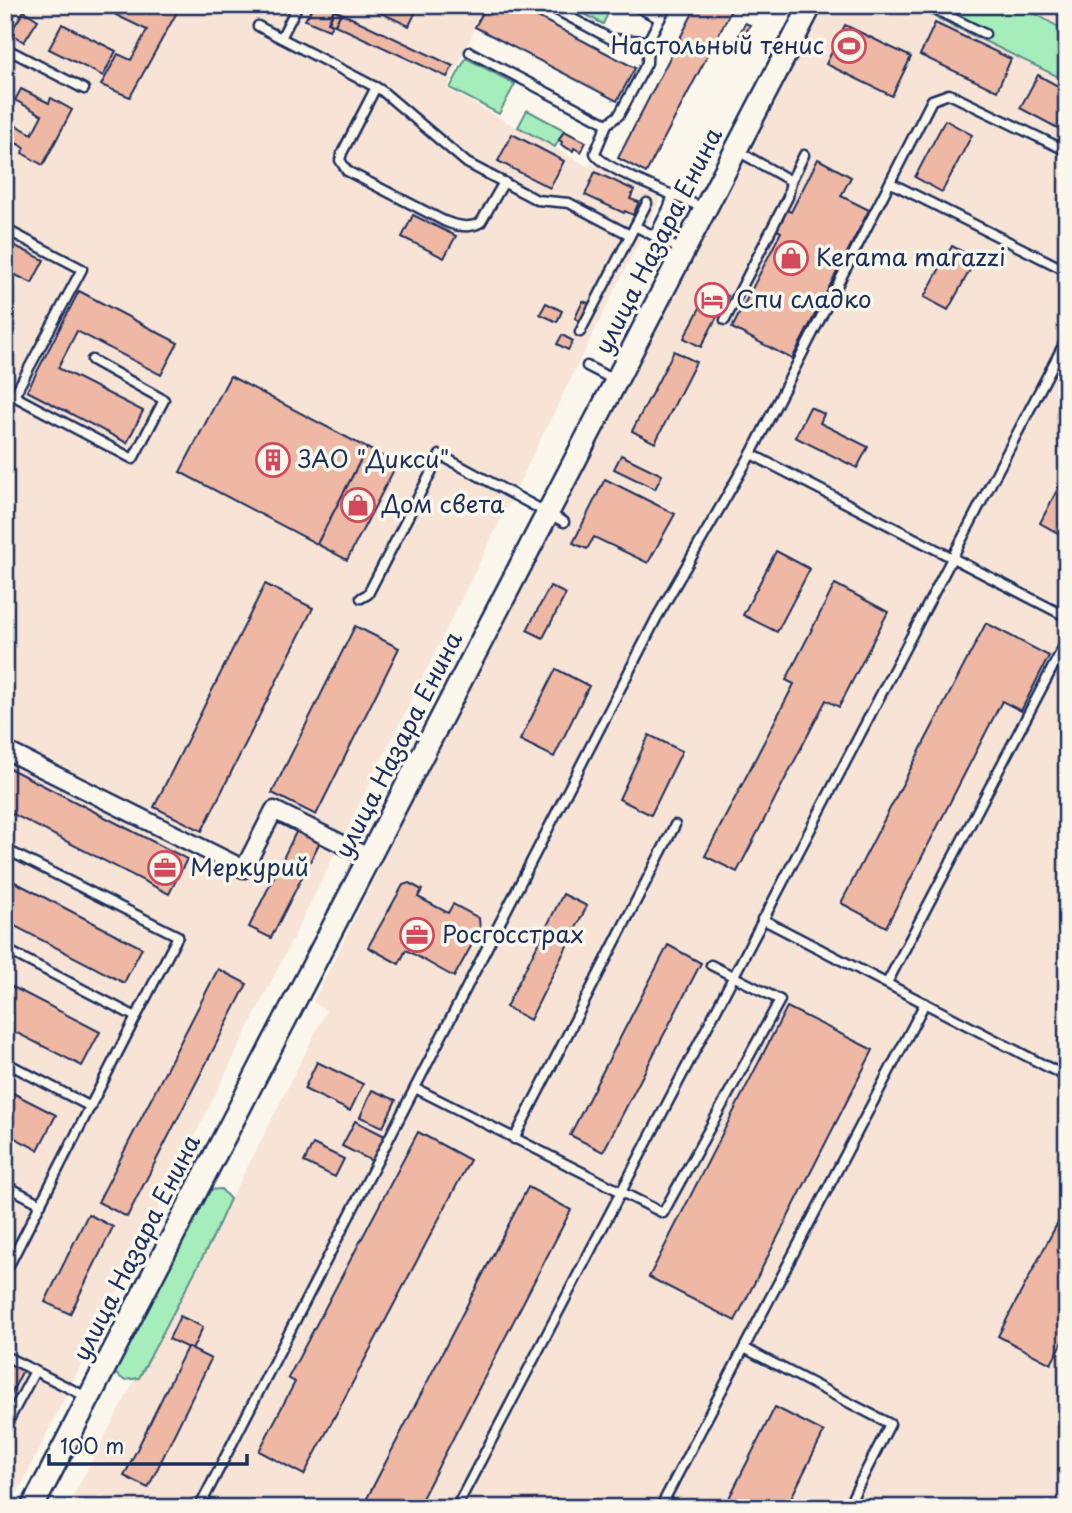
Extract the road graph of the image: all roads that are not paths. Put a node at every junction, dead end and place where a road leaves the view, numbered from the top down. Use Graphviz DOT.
graph roads {
  1 [pos="298,5"];
  2 [pos="547,5"];
  3 [pos="634,5"];
  4 [pos="667,5"];
  5 [pos="811,5"];
  6 [pos="926,5"];
  7 [pos="660,19"];
  8 [pos="258,26"];
  9 [pos="985,34"];
  10 [pos="281,38"];
  11 [pos="648,41"];
  12 [pos="5,48"];
  13 [pos="470,52"];
  14 [pos="376,87"];
  15 [pos="84,89"];
  16 [pos="607,124"];
  17 [pos="737,150"];
  18 [pos="1067,151"];
  19 [pos="804,155"];
  20 [pos="791,181"];
  21 [pos="504,182"];
  22 [pos="891,183"];
  23 [pos="673,194"];
  24 [pos="647,203"];
  25 [pos="706,209"];
  26 [pos="635,226"];
  27 [pos="5,229"];
  28 [pos="630,235"];
  29 [pos="654,236"];
  30 [pos="684,251"];
  31 [pos="1067,271"];
  32 [pos="725,320"];
  33 [pos="580,332"];
  34 [pos="1067,338"];
  35 [pos="92,360"];
  36 [pos="587,366"];
  37 [pos="616,382"];
  38 [pos="751,454"];
  39 [pos="556,517"];
  40 [pos="953,558"];
  41 [pos="361,597"];
  42 [pos="1067,617"];
  43 [pos="1067,640"];
  44 [pos="5,750"];
  45 [pos="675,825"];
  46 [pos="5,849"];
  47 [pos="370,858"];
  48 [pos="762,919"];
  49 [pos="5,949"];
  50 [pos="711,965"];
  51 [pos="732,976"];
  52 [pos="887,984"];
  53 [pos="925,1003"];
  54 [pos="136,1017"];
  55 [pos="5,1062"];
  56 [pos="1067,1077"];
  57 [pos="415,1088"];
  58 [pos="90,1107"];
  59 [pos="514,1139"];
  60 [pos="5,1185"];
  61 [pos="621,1190"];
  62 [pos="41,1204"];
  63 [pos="5,1273"];
  64 [pos="744,1348"];
  65 [pos="5,1356"];
  66 [pos="35,1371"];
  67 [pos="89,1398"];
  68 [pos="5,1427"];
  69 [pos="32,1508"];
  70 [pos="199,1508"];
  71 [pos="456,1508"];
  72 [pos="660,1508"];
  73 [pos="847,1508"];
  1 -- 10 [label="lane"];
  2 -- 11 [label="lane"];
  3 -- 7 [label="lane"];
  4 -- 7 [label="lane"];
  5 -- 17 [label="main road, улица Назара Енина"];
  6 -- 9 [label="lane"];
  7 -- 11 [label="lane"];
  8 -- 10 [label="lane"];
  10 -- 14 [label="lane"];
  11 -- 16 [label="lane"];
  12 -- 15 [label="lane"];
  13 -- 16 [label="lane"];
  14 -- 21 [label="lane"];
  14 -- 21 [label="lane"];
  16 -- 23 [label="lane"];
  17 -- 20 [label="lane"];
  17 -- 25 [label="main road, улица Назара Енина"];
  18 -- 22 [label="lane"];
  19 -- 20 [label="lane"];
  20 -- 32 [label="lane"];
  21 -- 28 [label="lane"];
  22 -- 31 [label="lane"];
  22 -- 38 [label="lane"];
  23 -- 25 [label="lane"];
  23 -- 29 [label="lane"];
  24 -- 26 [label="lane"];
  25 -- 30 [label="main road, улица Назара Енина"];
  26 -- 28 [label="lane"];
  26 -- 29 [label="lane"];
  27 -- 35 [label="lane"];
  28 -- 33 [label="lane"];
  29 -- 30 [label="lane"];
  30 -- 37 [label="main road, улица Назара Енина"];
  34 -- 40 [label="lane"];
  36 -- 37 [label="lane"];
  37 -- 39 [label="main road, улица Назара Енина"];
  38 -- 40 [label="lane"];
  38 -- 57 [label="lane"];
  39 -- 41 [label="lane"];
  39 -- 47 [label="main road, улица Назара Енина"];
  40 -- 42 [label="lane"];
  40 -- 48 [label="lane"];
  43 -- 52 [label="lane"];
  44 -- 47 [label="street"];
  45 -- 59 [label="lane"];
  46 -- 54 [label="lane"];
  47 -- 67 [label="main road, улица Назара Енина"];
  48 -- 51 [label="lane"];
  48 -- 52 [label="lane"];
  49 -- 54 [label="lane"];
  50 -- 51 [label="lane"];
  51 -- 61 [label="lane"];
  51 -- 61 [label="lane"];
  52 -- 53 [label="lane"];
  53 -- 56 [label="lane"];
  53 -- 64 [label="lane"];
  54 -- 58 [label="lane"];
  55 -- 58 [label="lane"];
  57 -- 59 [label="lane"];
  57 -- 70 [label="lane"];
  58 -- 62 [label="lane"];
  59 -- 61 [label="lane"];
  60 -- 62 [label="lane"];
  61 -- 71 [label="lane"];
  62 -- 63 [label="lane"];
  64 -- 72 [label="lane"];
  64 -- 73 [label="lane"];
  65 -- 66 [label="lane"];
  66 -- 67 [label="lane"];
  66 -- 68 [label="lane"];
  67 -- 69 [label="main road, улица Назара Енина"];
}
